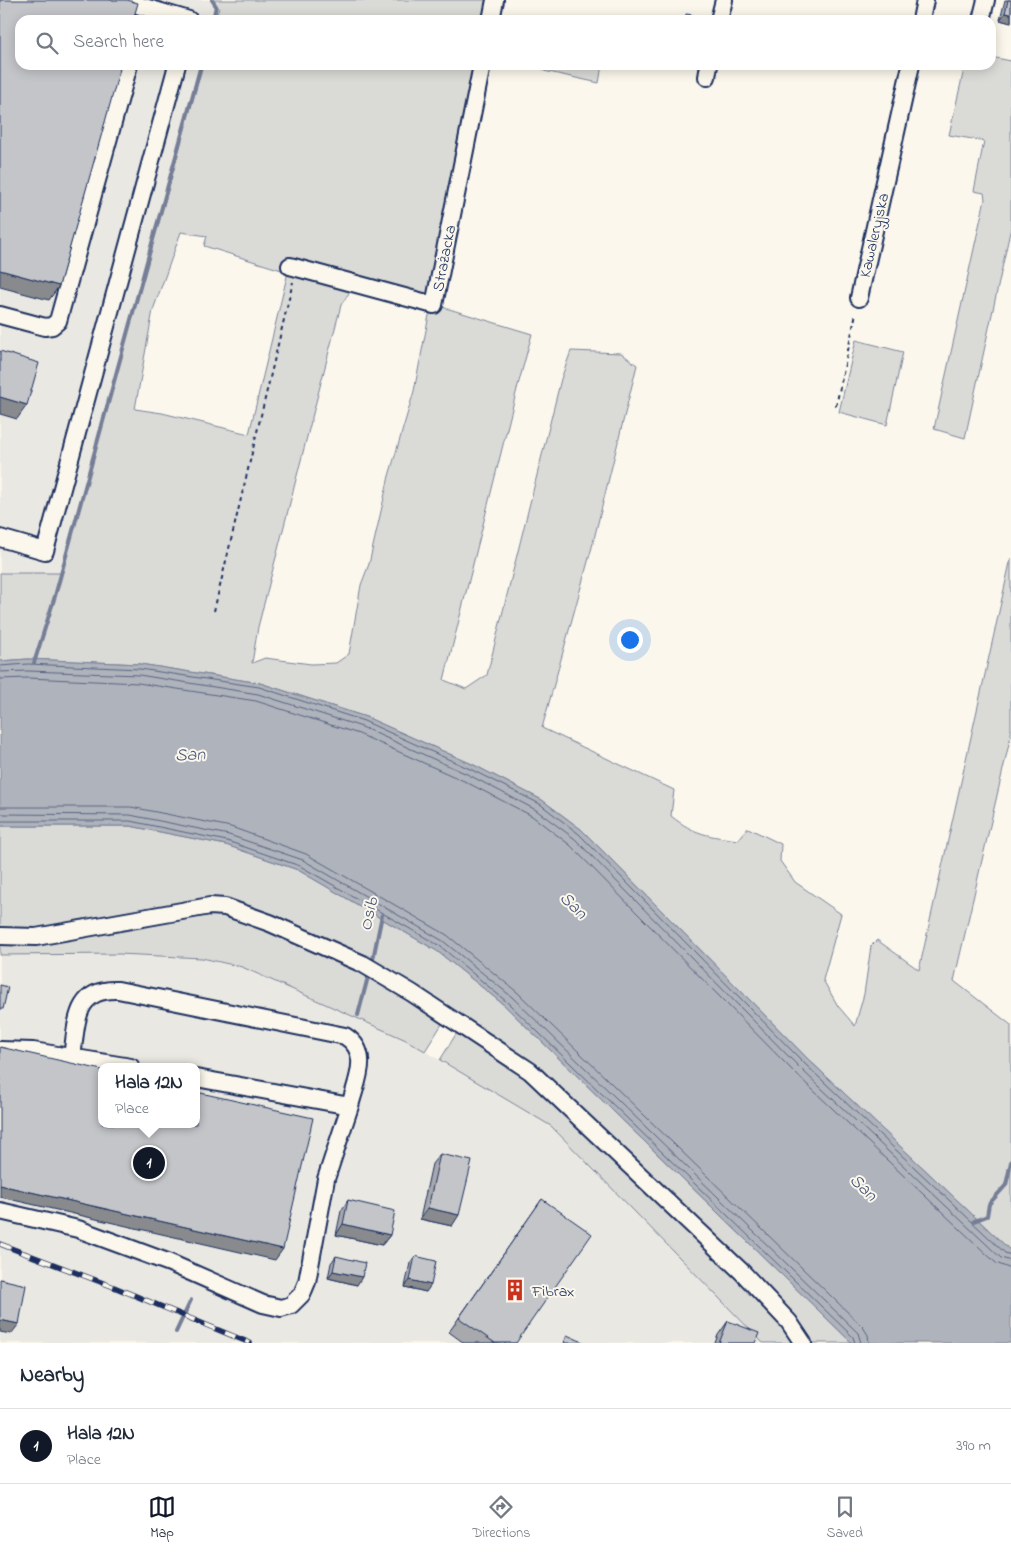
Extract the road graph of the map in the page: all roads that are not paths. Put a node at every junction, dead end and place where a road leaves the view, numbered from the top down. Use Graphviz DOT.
graph roads {
  1 [pos="120,0"];
  2 [pos="495,0"];
  3 [pos="724,0"];
  4 [pos="925,0"];
  5 [pos="986,0"];
  6 [pos="143,13"];
  7 [pos="156,15"];
  8 [pos="492,15"];
  9 [pos="720,15"];
  10 [pos="922,15"];
  11 [pos="982,15"];
  12 [pos="128,70"];
  13 [pos="176,70"];
  14 [pos="481,70"];
  15 [pos="910,70"];
  16 [pos="293,267"];
  17 [pos="859,298"];
  18 [pos="0,315"];
  19 [pos="0,538"];
  20 [pos="0,936"];
  21 [pos="0,1050"];
  22 [pos="72,1057"];
  23 [pos="107,1063"];
  24 [pos="200,1079"];
  25 [pos="350,1106"];
  26 [pos="0,1211"];
  27 [pos="803,1343"];
  1 -- 6 [label="street"];
  2 -- 8 [label="street"];
  3 -- 9 [label="street"];
  4 -- 10 [label="street"];
  5 -- 11 [label="street"];
  6 -- 7 [label="street"];
  12 -- 18 [label="street"];
  13 -- 19 [label="street"];
  14 -- 16 [label="street, Strażacka"];
  15 -- 17 [label="street, Kawaleryjska"];
  20 -- 27 [label="street"];
  21 -- 22 [label="street"];
  22 -- 23 [label="street"];
  22 -- 25 [label="street"];
  24 -- 25 [label="street"];
  25 -- 26 [label="street"];
}
